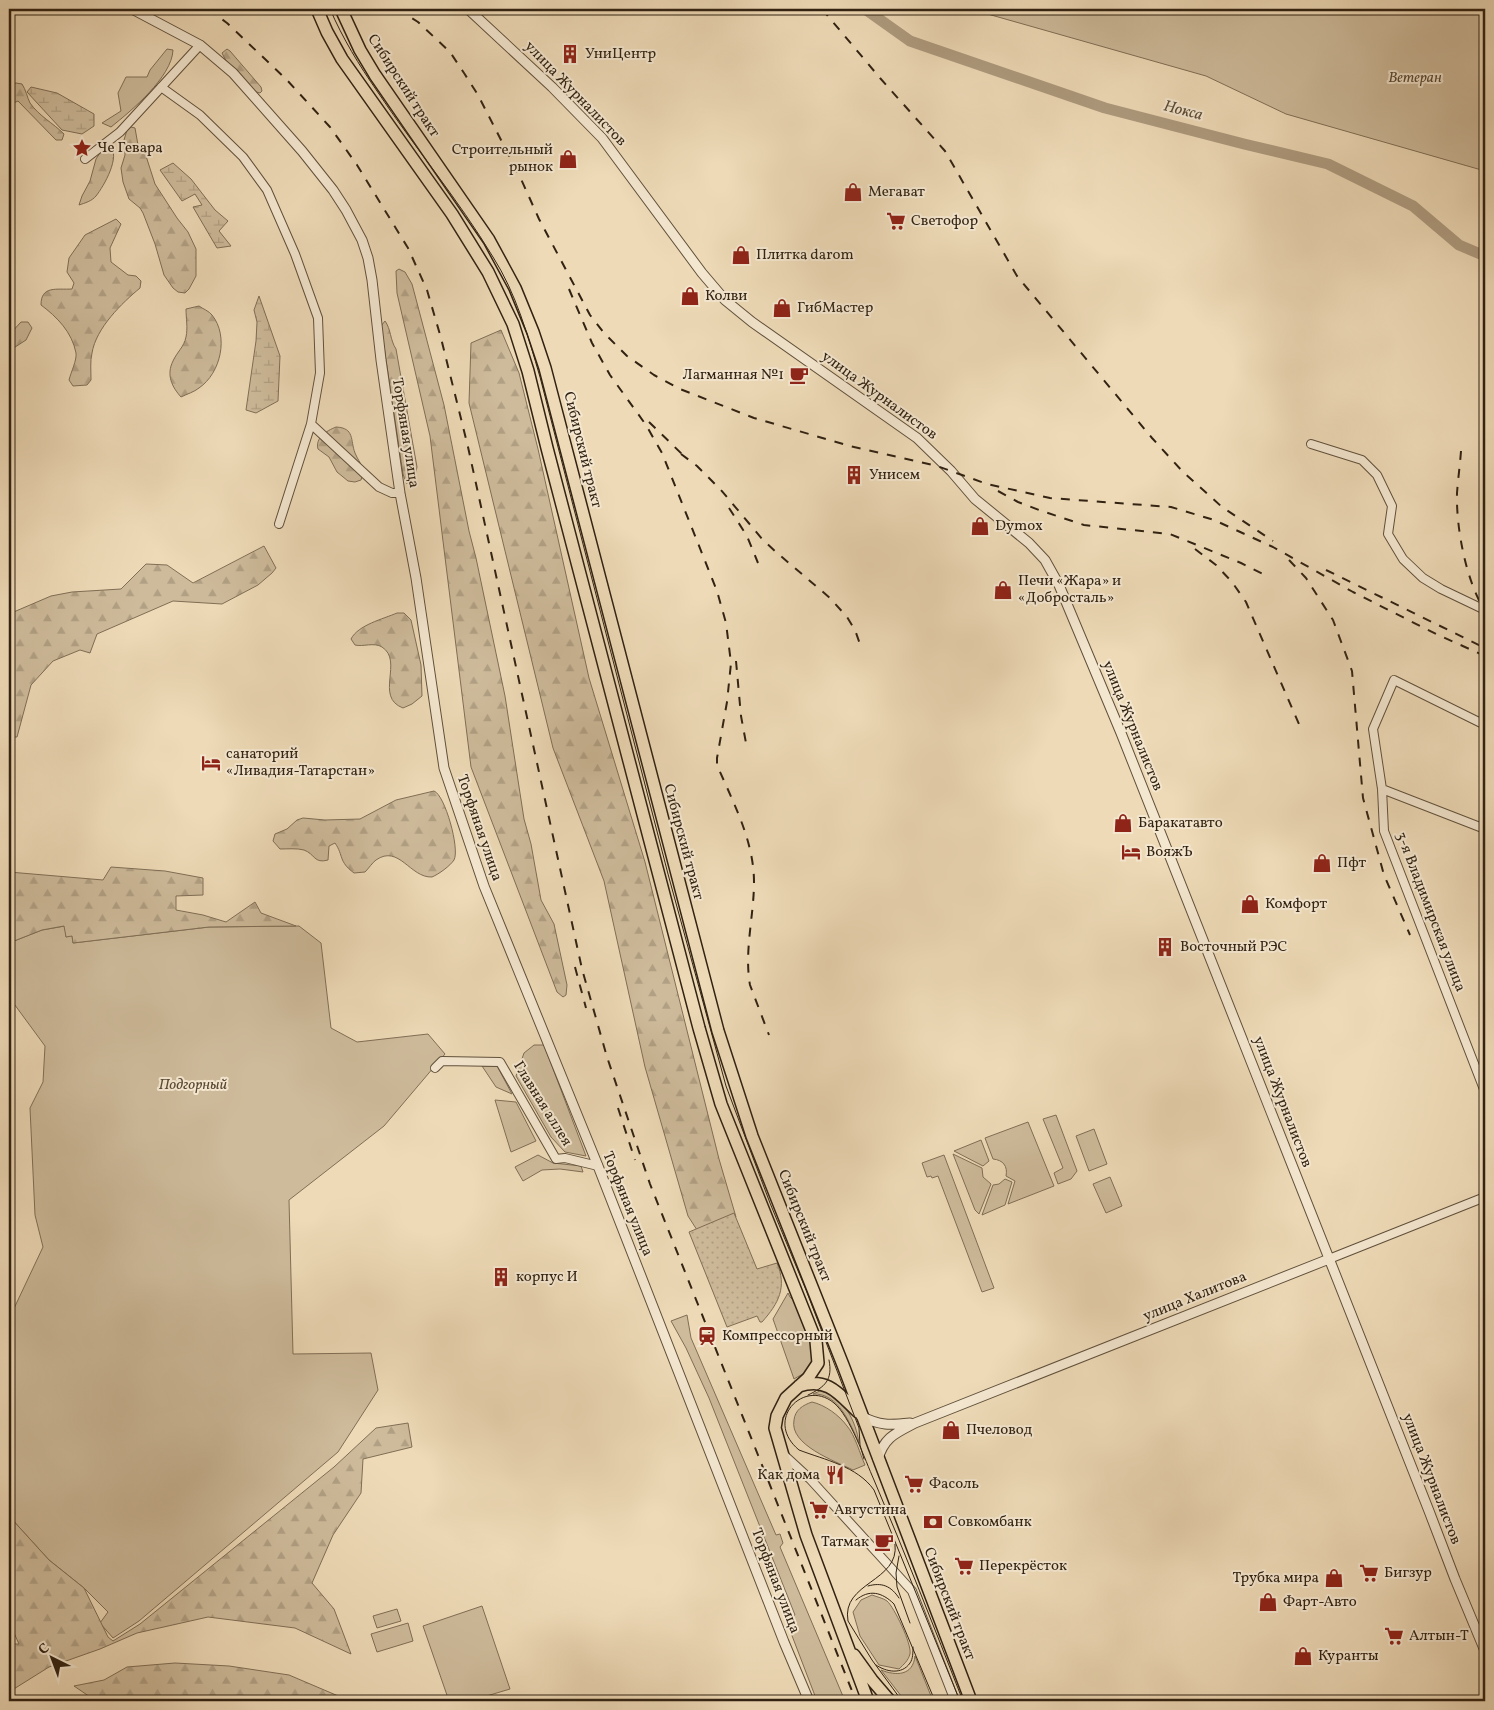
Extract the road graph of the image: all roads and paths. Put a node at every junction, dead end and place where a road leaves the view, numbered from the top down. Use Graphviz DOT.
graph roads {
  1 [pos="132,9"];
  2 [pos="317,9"];
  3 [pos="341,9"];
  4 [pos="468,9"];
  5 [pos="200,45"];
  6 [pos="161,87"];
  7 [pos="85,159"];
  8 [pos="311,424"];
  9 [pos="1311,444"];
  10 [pos="400,493"];
  11 [pos="279,524"];
  12 [pos="1485,610"];
  13 [pos="1485,725"];
  14 [pos="1382,789"];
  15 [pos="1485,829"];
  16 [pos="435,1068"];
  17 [pos="1485,1092"];
  18 [pos="598,1166"];
  19 [pos="1485,1197"];
  20 [pos="1329,1259"];
  21 [pos="798,1387"];
  22 [pos="861,1416"];
  23 [pos="915,1423"];
  24 [pos="782,1452"];
  25 [pos="878,1460"];
  26 [pos="844,1639"];
  27 [pos="1485,1651"];
  28 [pos="809,1701"];
  29 [pos="868,1701"];
  30 [pos="890,1701"];
  31 [pos="955,1701"];
  32 [pos="971,1701"];
  1 -- 5 [label="street, Торфяная улица"];
  2 -- 21 [label="main road, Сибирский тракт"];
  3 -- 22 [label="main road, Сибирский тракт"];
  4 -- 20 [label="street, улица Журналистов"];
  5 -- 6 [label="street"];
  5 -- 10 [label="street, Торфяная улица"];
  6 -- 7 [label="street"];
  6 -- 8 [label="street"];
  8 -- 10 [label="street"];
  8 -- 11 [label="street"];
  9 -- 12 [label="street"];
  10 -- 18 [label="street, Торфяная улица"];
  13 -- 14 [label="street, 3-я Владимирская улица"];
  14 -- 15 [label="street"];
  14 -- 17 [label="street, 3-я Владимирская улица"];
  16 -- 18 [label="street, Главная аллея"];
  18 -- 28 [label="street, Торфяная улица"];
  19 -- 20 [label="street, улица Халитова"];
  20 -- 23 [label="street, улица Халитова"];
  20 -- 27 [label="street, улица Журналистов"];
  21 -- 22 [label="main road"];
  21 -- 24 [label="main road, Сибирский тракт"];
  22 -- 23 [label="street"];
  22 -- 25 [label="main road, Сибирский тракт"];
  23 -- 25 [label="street"];
  24 -- 26 [label="main road, Сибирский тракт"];
  24 -- 31 [label="street, Сибирский тракт"];
  25 -- 32 [label="main road, Сибирский тракт"];
  26 -- 29 [label="main road, Сибирский тракт"];
  26 -- 30 [label="main road"];
}
